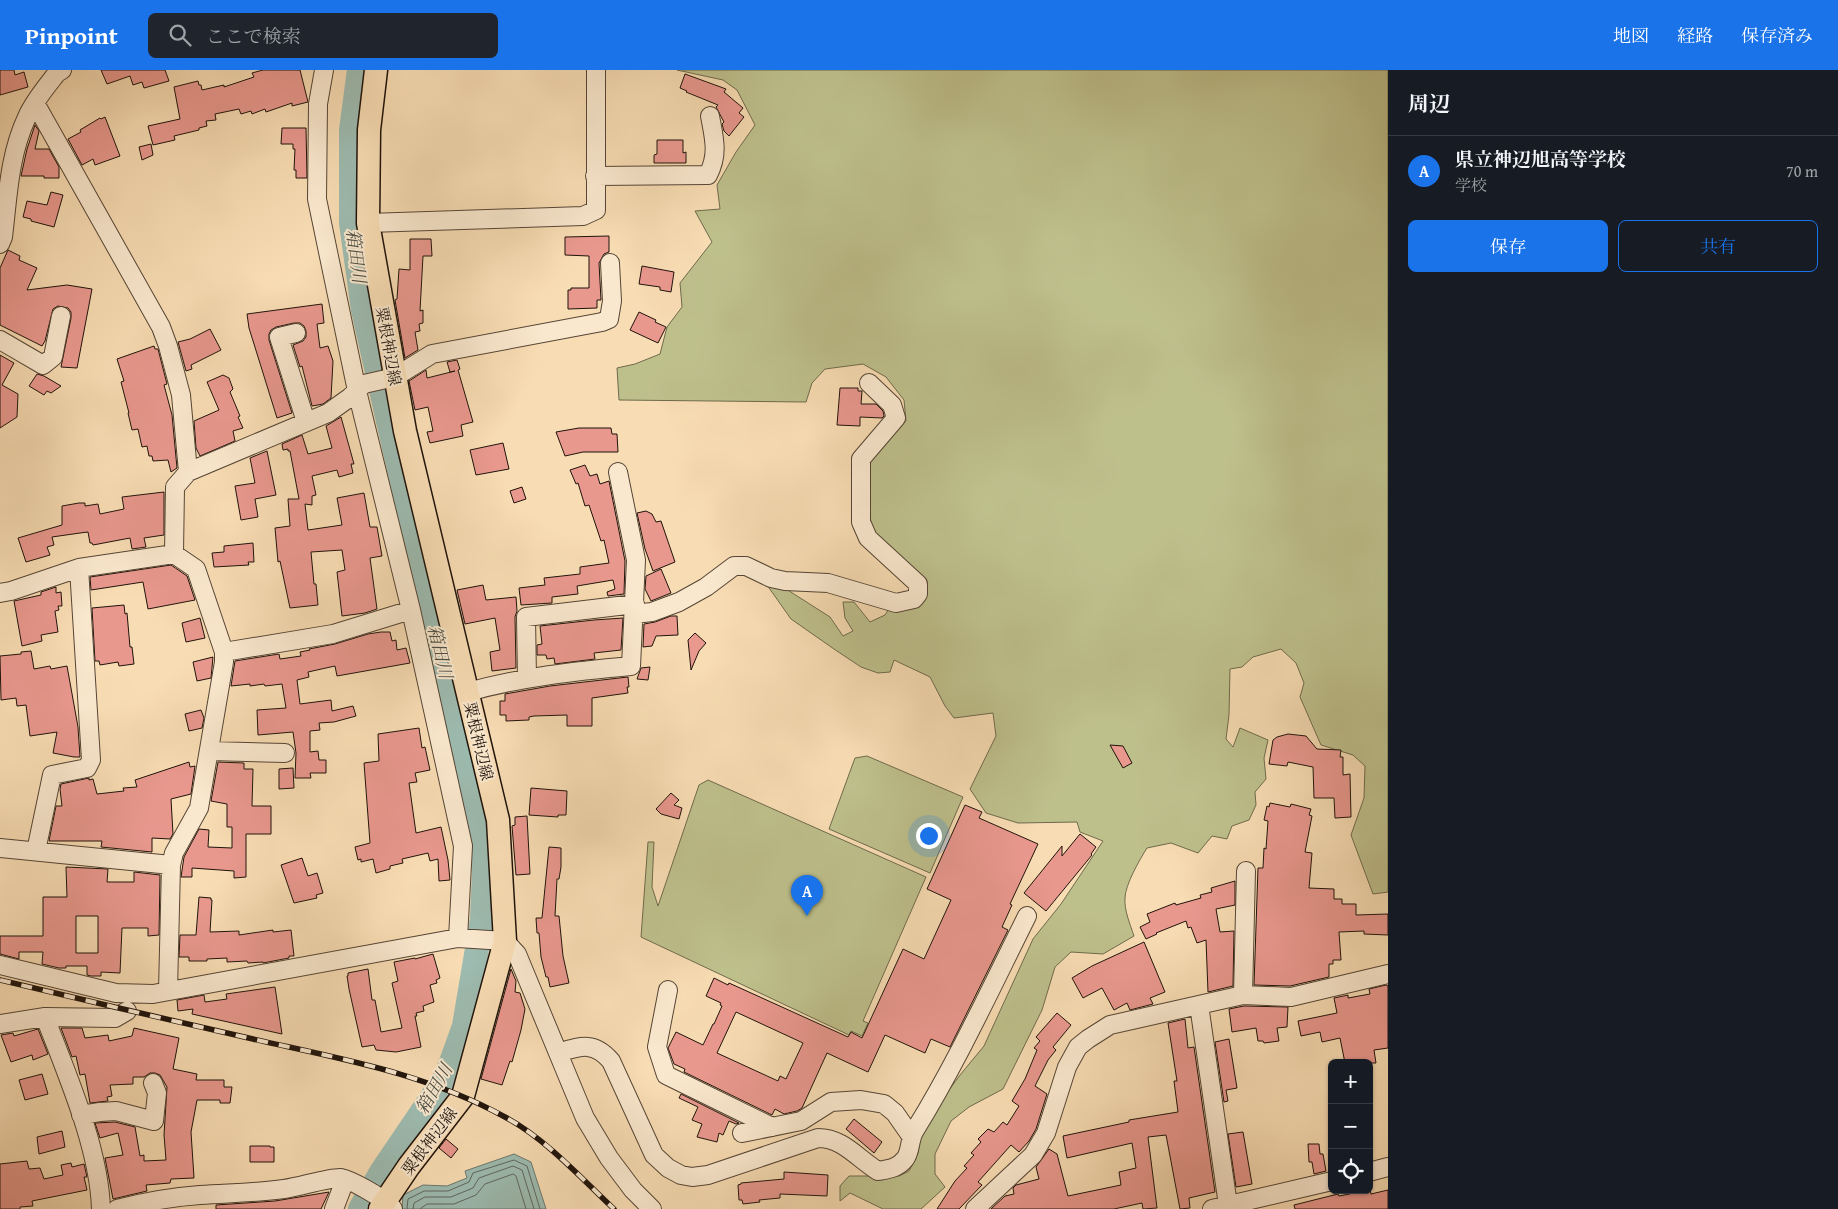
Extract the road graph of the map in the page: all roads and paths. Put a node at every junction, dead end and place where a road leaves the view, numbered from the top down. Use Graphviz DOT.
graph roads {
  1 [pos="324,70"];
  2 [pos="376,70"];
  3 [pos="596,70"];
  4 [pos="58,71"];
  5 [pos="35,102"];
  6 [pos="710,116"];
  7 [pos="595,176"];
  8 [pos="368,223"];
  9 [pos="0,244"];
  10 [pos="610,263"];
  11 [pos="61,316"];
  12 [pos="296,333"];
  13 [pos="0,340"];
  14 [pos="392,378"];
  15 [pos="869,383"];
  16 [pos="360,387"];
  17 [pos="306,422"];
  18 [pos="188,472"];
  19 [pos="618,472"];
  20 [pos="174,554"];
  21 [pos="79,568"];
  22 [pos="0,593"];
  23 [pos="634,609"];
  24 [pos="411,610"];
  25 [pos="224,652"];
  26 [pos="527,679"];
  27 [pos="468,692"];
  28 [pos="210,751"];
  29 [pos="285,753"];
  30 [pos="0,848"];
  31 [pos="36,851"];
  32 [pos="171,865"];
  33 [pos="1246,871"];
  34 [pos="1027,916"];
  35 [pos="461,937"];
  36 [pos="502,940"];
  37 [pos="0,965"];
  38 [pos="1388,974"];
  39 [pos="668,990"];
  40 [pos="168,991"];
  41 [pos="1243,995"];
  42 [pos="1199,1005"];
  43 [pos="126,1011"];
  44 [pos="45,1017"];
  45 [pos="0,1024"];
  46 [pos="558,1053"];
  47 [pos="153,1083"];
  48 [pos="81,1115"];
  49 [pos="772,1127"];
  50 [pos="742,1133"];
  51 [pos="911,1136"];
  52 [pos="1388,1167"];
  53 [pos="1373,1171"];
  54 [pos="346,1180"];
  55 [pos="1328,1182"];
  56 [pos="385,1205"];
  57 [pos="1220,1207"];
  58 [pos="650,1208"];
  59 [pos="100,1209"];
  60 [pos="117,1209"];
  61 [pos="334,1209"];
  62 [pos="975,1209"];
  1 -- 16 [label="street"];
  2 -- 8 [label="main road, 粟根神辺線"];
  3 -- 7 [label="street"];
  4 -- 5 [label="street"];
  5 -- 9 [label="street"];
  5 -- 18 [label="street"];
  6 -- 7 [label="street"];
  7 -- 8 [label="street"];
  8 -- 14 [label="main road, 粟根神辺線"];
  10 -- 14 [label="street"];
  11 -- 13 [label="street"];
  12 -- 17 [label="street"];
  14 -- 16 [label="street"];
  14 -- 27 [label="main road, 粟根神辺線"];
  15 -- 23 [label="street"];
  16 -- 17 [label="street"];
  16 -- 24 [label="street"];
  17 -- 18 [label="street"];
  18 -- 20 [label="street"];
  19 -- 23 [label="street"];
  20 -- 21 [label="street"];
  20 -- 25 [label="street"];
  21 -- 22 [label="street"];
  21 -- 31 [label="street"];
  23 -- 26 [label="street"];
  23 -- 26 [label="street"];
  24 -- 25 [label="street"];
  24 -- 35 [label="street"];
  25 -- 28 [label="street"];
  26 -- 27 [label="street"];
  27 -- 36 [label="main road, 粟根神辺線"];
  28 -- 29 [label="street"];
  28 -- 32 [label="street"];
  30 -- 31 [label="street"];
  31 -- 32 [label="street"];
  32 -- 40 [label="street"];
  33 -- 41 [label="street"];
  34 -- 51 [label="street"];
  35 -- 36 [label="street"];
  35 -- 40 [label="street"];
  36 -- 46 [label="street"];
  36 -- 56 [label="main road, 粟根神辺線"];
  37 -- 40 [label="street"];
  38 -- 41 [label="street"];
  39 -- 49 [label="street"];
  41 -- 42 [label="street"];
  42 -- 57 [label="street"];
  42 -- 62 [label="street"];
  43 -- 44 [label="street"];
  44 -- 45 [label="street"];
  44 -- 48 [label="street"];
  46 -- 51 [label="street"];
  46 -- 58 [label="street"];
  47 -- 48 [label="street"];
  48 -- 59 [label="street"];
  49 -- 50 [label="street"];
  49 -- 51 [label="street"];
  52 -- 53 [label="street"];
  54 -- 56 [label="street"];
  54 -- 60 [label="street"];
  54 -- 61 [label="street"];
  55 -- 57 [label="street"];
}
